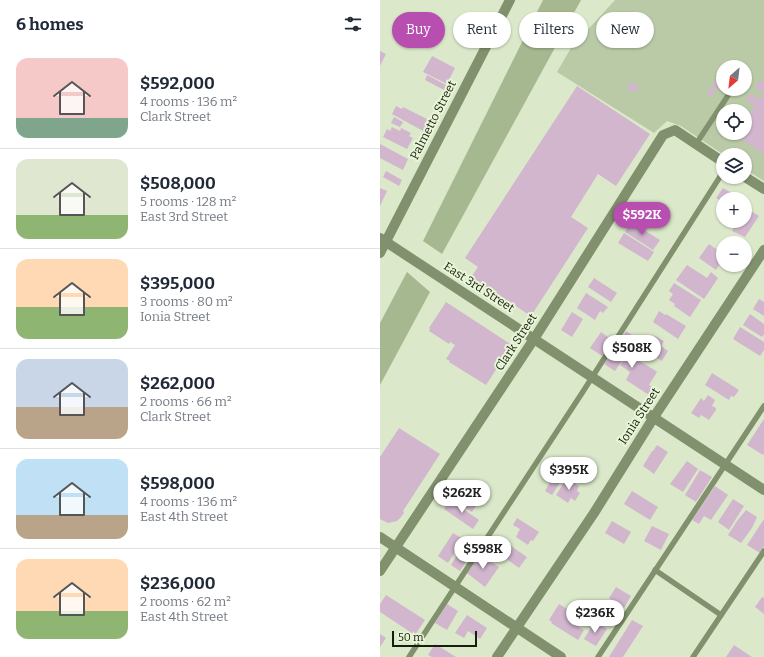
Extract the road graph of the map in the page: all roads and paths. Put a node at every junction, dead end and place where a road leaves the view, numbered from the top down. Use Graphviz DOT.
graph roads {
  1 [pos="510,0"];
  2 [pos="728,96"];
  3 [pos="696,144"];
  4 [pos="716,157"];
  5 [pos="752,181"];
  6 [pos="716,183"];
  7 [pos="764,189"];
  8 [pos="383,240"];
  9 [pos="764,250"];
  10 [pos="380,253"];
  11 [pos="534,339"];
  12 [pos="593,377"];
  13 [pos="764,406"];
  14 [pos="654,417"];
  15 [pos="725,464"];
  16 [pos="764,490"];
  17 [pos="380,538"];
  18 [pos="396,547"];
  19 [pos="764,551"];
  20 [pos="655,570"];
  21 [pos="380,571"];
  22 [pos="456,587"];
  23 [pos="721,615"];
  24 [pos="517,628"];
  25 [pos="409,657"];
  26 [pos="497,657"];
  27 [pos="561,657"];
  28 [pos="598,657"];
  29 [pos="693,657"];
  1 -- 8 [label="street, Palmetto Street"];
  2 -- 3 [label="lane"];
  3 -- 4 [label="street"];
  3 -- 11 [label="street, Clark Street"];
  5 -- 7 [label="street"];
  6 -- 12 [label="lane"];
  8 -- 10 [label="street, Palmetto Street"];
  8 -- 11 [label="street, East 3rd Street"];
  9 -- 14 [label="street, Ionia Street"];
  11 -- 12 [label="street, East 3rd Street"];
  11 -- 18 [label="street, Clark Street"];
  12 -- 14 [label="street, East 3rd Street"];
  12 -- 22 [label="lane"];
  13 -- 15 [label="lane"];
  14 -- 15 [label="street, East 3rd Street"];
  14 -- 24 [label="street, Ionia Street"];
  15 -- 16 [label="street, East 3rd Street"];
  15 -- 20 [label="lane"];
  17 -- 18 [label="street"];
  18 -- 21 [label="street, Clark Street"];
  18 -- 22 [label="street"];
  19 -- 23 [label="lane"];
  20 -- 23 [label="lane"];
  20 -- 28 [label="lane"];
  22 -- 24 [label="street"];
  22 -- 25 [label="lane"];
  23 -- 29 [label="lane"];
  24 -- 26 [label="street, Ionia Street"];
  24 -- 27 [label="street"];
}
